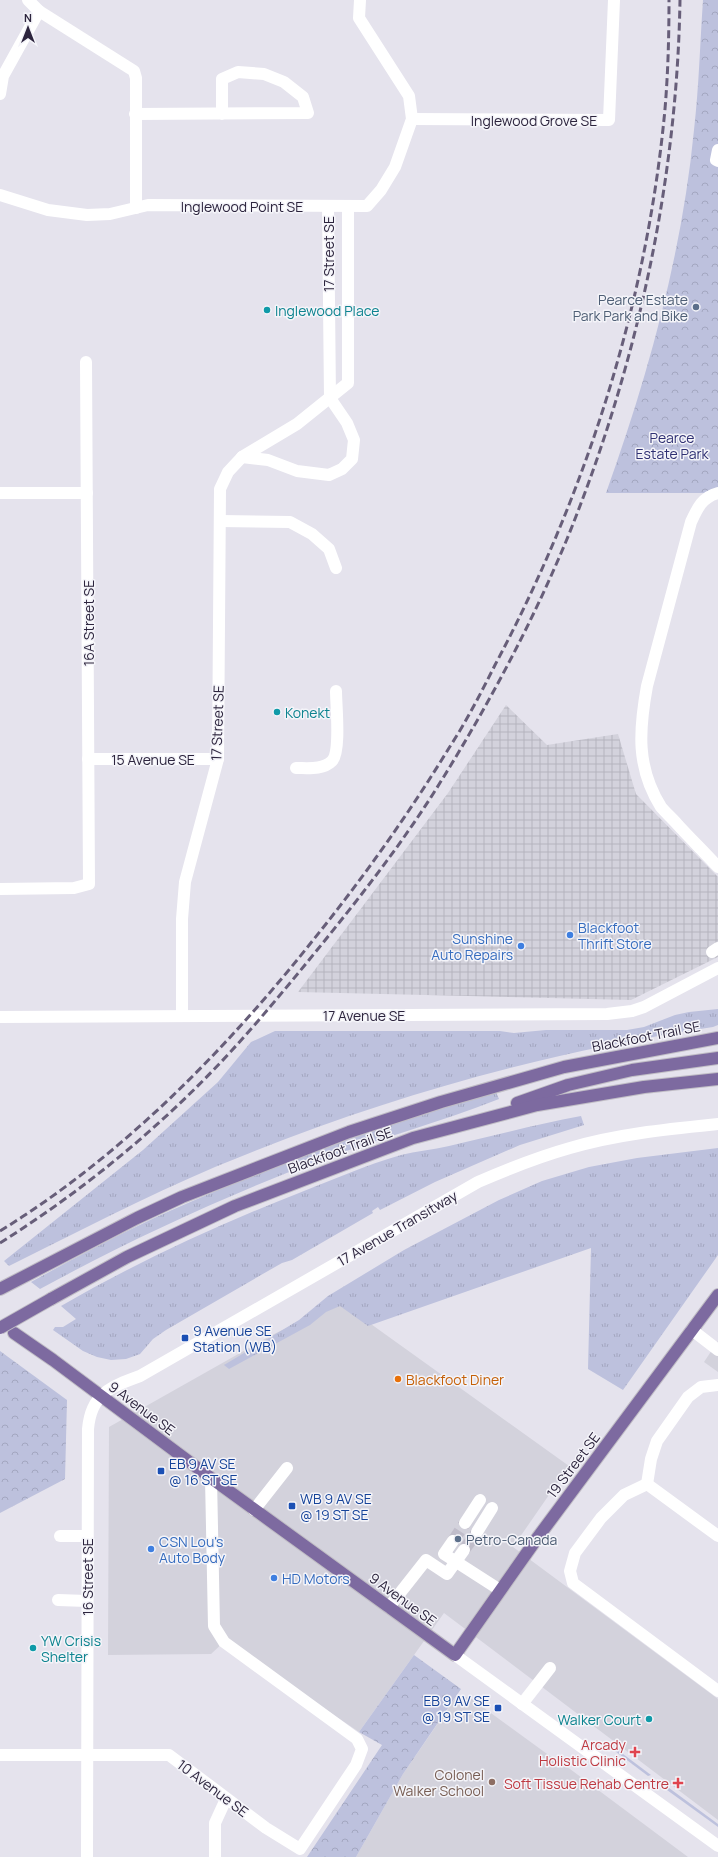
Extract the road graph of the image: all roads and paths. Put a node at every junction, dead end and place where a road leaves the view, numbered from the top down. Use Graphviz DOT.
graph roads {
  1 [pos="28,0"];
  2 [pos="360,0"];
  3 [pos="614,0"];
  4 [pos="38,11"];
  5 [pos="0,94"];
  6 [pos="135,114"];
  7 [pos="222,114"];
  8 [pos="412,120"];
  9 [pos="0,194"];
  10 [pos="328,206"];
  11 [pos="348,206"];
  12 [pos="136,208"];
  13 [pos="86,362"];
  14 [pos="330,398"];
  15 [pos="242,457"];
  16 [pos="0,493"];
  17 [pos="87,493"];
  18 [pos="718,493"];
  19 [pos="220,521"];
  20 [pos="336,568"];
  21 [pos="336,691"];
  22 [pos="88,759"];
  23 [pos="218,759"];
  24 [pos="296,768"];
  25 [pos="718,867"];
  26 [pos="0,889"];
  27 [pos="718,968"];
  28 [pos="182,1015"];
  29 [pos="0,1017"];
  30 [pos="718,1038"];
  31 [pos="718,1058"];
  32 [pos="718,1079"];
  33 [pos="718,1124"];
  34 [pos="458,1125"];
  35 [pos="0,1289"];
  36 [pos="718,1295"];
  37 [pos="0,1328"];
  38 [pos="692,1330"];
  39 [pos="14,1333"];
  40 [pos="717,1347"];
  41 [pos="718,1385"];
  42 [pos="101,1395"];
  43 [pos="287,1468"];
  44 [pos="211,1478"];
  45 [pos="647,1484"];
  46 [pos="480,1500"];
  47 [pos="492,1508"];
  48 [pos="254,1510"];
  49 [pos="465,1523"];
  50 [pos="477,1532"];
  51 [pos="60,1536"];
  52 [pos="87,1536"];
  53 [pos="718,1536"];
  54 [pos="453,1541"];
  55 [pos="464,1550"];
  56 [pos="456,1562"];
  57 [pos="500,1590"];
  58 [pos="58,1600"];
  59 [pos="87,1601"];
  60 [pos="389,1607"];
  61 [pos="455,1655"];
  62 [pos="550,1668"];
  63 [pos="718,1691"];
  64 [pos="522,1704"];
  65 [pos="87,1754"];
  66 [pos="0,1755"];
  67 [pos="226,1798"];
  68 [pos="718,1846"];
  69 [pos="87,1857"];
  70 [pos="215,1857"];
  1 -- 4 [label="street"];
  2 -- 8 [label="street"];
  3 -- 8 [label="street, Inglewood Grove SE"];
  4 -- 5 [label="street"];
  4 -- 6 [label="street"];
  6 -- 7 [label="street"];
  6 -- 12 [label="street"];
  7 -- 7 [label="street"];
  8 -- 11 [label="street"];
  9 -- 12 [label="street, Inglewood Point SE"];
  10 -- 11 [label="street, Inglewood Point SE"];
  10 -- 12 [label="street, Inglewood Point SE"];
  10 -- 14 [label="street, 17 Street SE"];
  11 -- 14 [label="street, 17 Street SE"];
  13 -- 17 [label="street, 16A Street SE"];
  14 -- 15 [label="street, 17 Street SE"];
  14 -- 15 [label="street"];
  15 -- 19 [label="street, 17 Street SE"];
  16 -- 17 [label="street"];
  17 -- 22 [label="street, 16A Street SE"];
  18 -- 25 [label="street"];
  19 -- 20 [label="street"];
  19 -- 23 [label="street, 17 Street SE"];
  21 -- 24 [label="street"];
  22 -- 23 [label="street, 15 Avenue SE"];
  22 -- 26 [label="street, 16A Street SE"];
  23 -- 28 [label="street, 17 Street SE"];
  27 -- 28 [label="street, 17 Avenue SE"];
  28 -- 29 [label="street, 17 Avenue SE"];
  30 -- 35 [label="main road, Blackfoot Trail SE"];
  31 -- 34 [label="main road"];
  32 -- 34 [label="main road, Blackfoot Trail SE"];
  33 -- 42 [label="street, 17 Avenue Transitway"];
  34 -- 37 [label="main road, Blackfoot Trail SE, bridge"];
  36 -- 38 [label="main road, 19 Street SE"];
  38 -- 40 [label="street"];
  38 -- 57 [label="main road, 19 Street SE"];
  39 -- 42 [label="main road, 9 Avenue SE"];
  41 -- 45 [label="street"];
  42 -- 44 [label="main road, 9 Avenue SE"];
  42 -- 52 [label="street, 16 Street SE"];
  43 -- 48 [label="street"];
  44 -- 48 [label="main road, 9 Avenue SE"];
  44 -- 67 [label="street, 10 Avenue SE"];
  45 -- 53 [label="street"];
  45 -- 63 [label="street"];
  46 -- 49 [label="street"];
  47 -- 50 [label="street"];
  48 -- 60 [label="main road, 9 Avenue SE"];
  51 -- 52 [label="street"];
  52 -- 59 [label="street, 16 Street SE"];
  54 -- 56 [label="street"];
  55 -- 56 [label="street"];
  56 -- 57 [label="street"];
  56 -- 60 [label="street"];
  57 -- 61 [label="main road, 19 Street SE"];
  58 -- 59 [label="street"];
  59 -- 65 [label="street, 16 Street SE"];
  60 -- 61 [label="main road, 9 Avenue SE"];
  61 -- 64 [label="street, 9 Avenue SE"];
  62 -- 64 [label="street"];
  64 -- 68 [label="street, 9 Avenue SE"];
  65 -- 66 [label="street, 10 Avenue SE"];
  65 -- 67 [label="street, 10 Avenue SE"];
  65 -- 69 [label="street, 16 Street SE"];
  67 -- 70 [label="street"];
}
